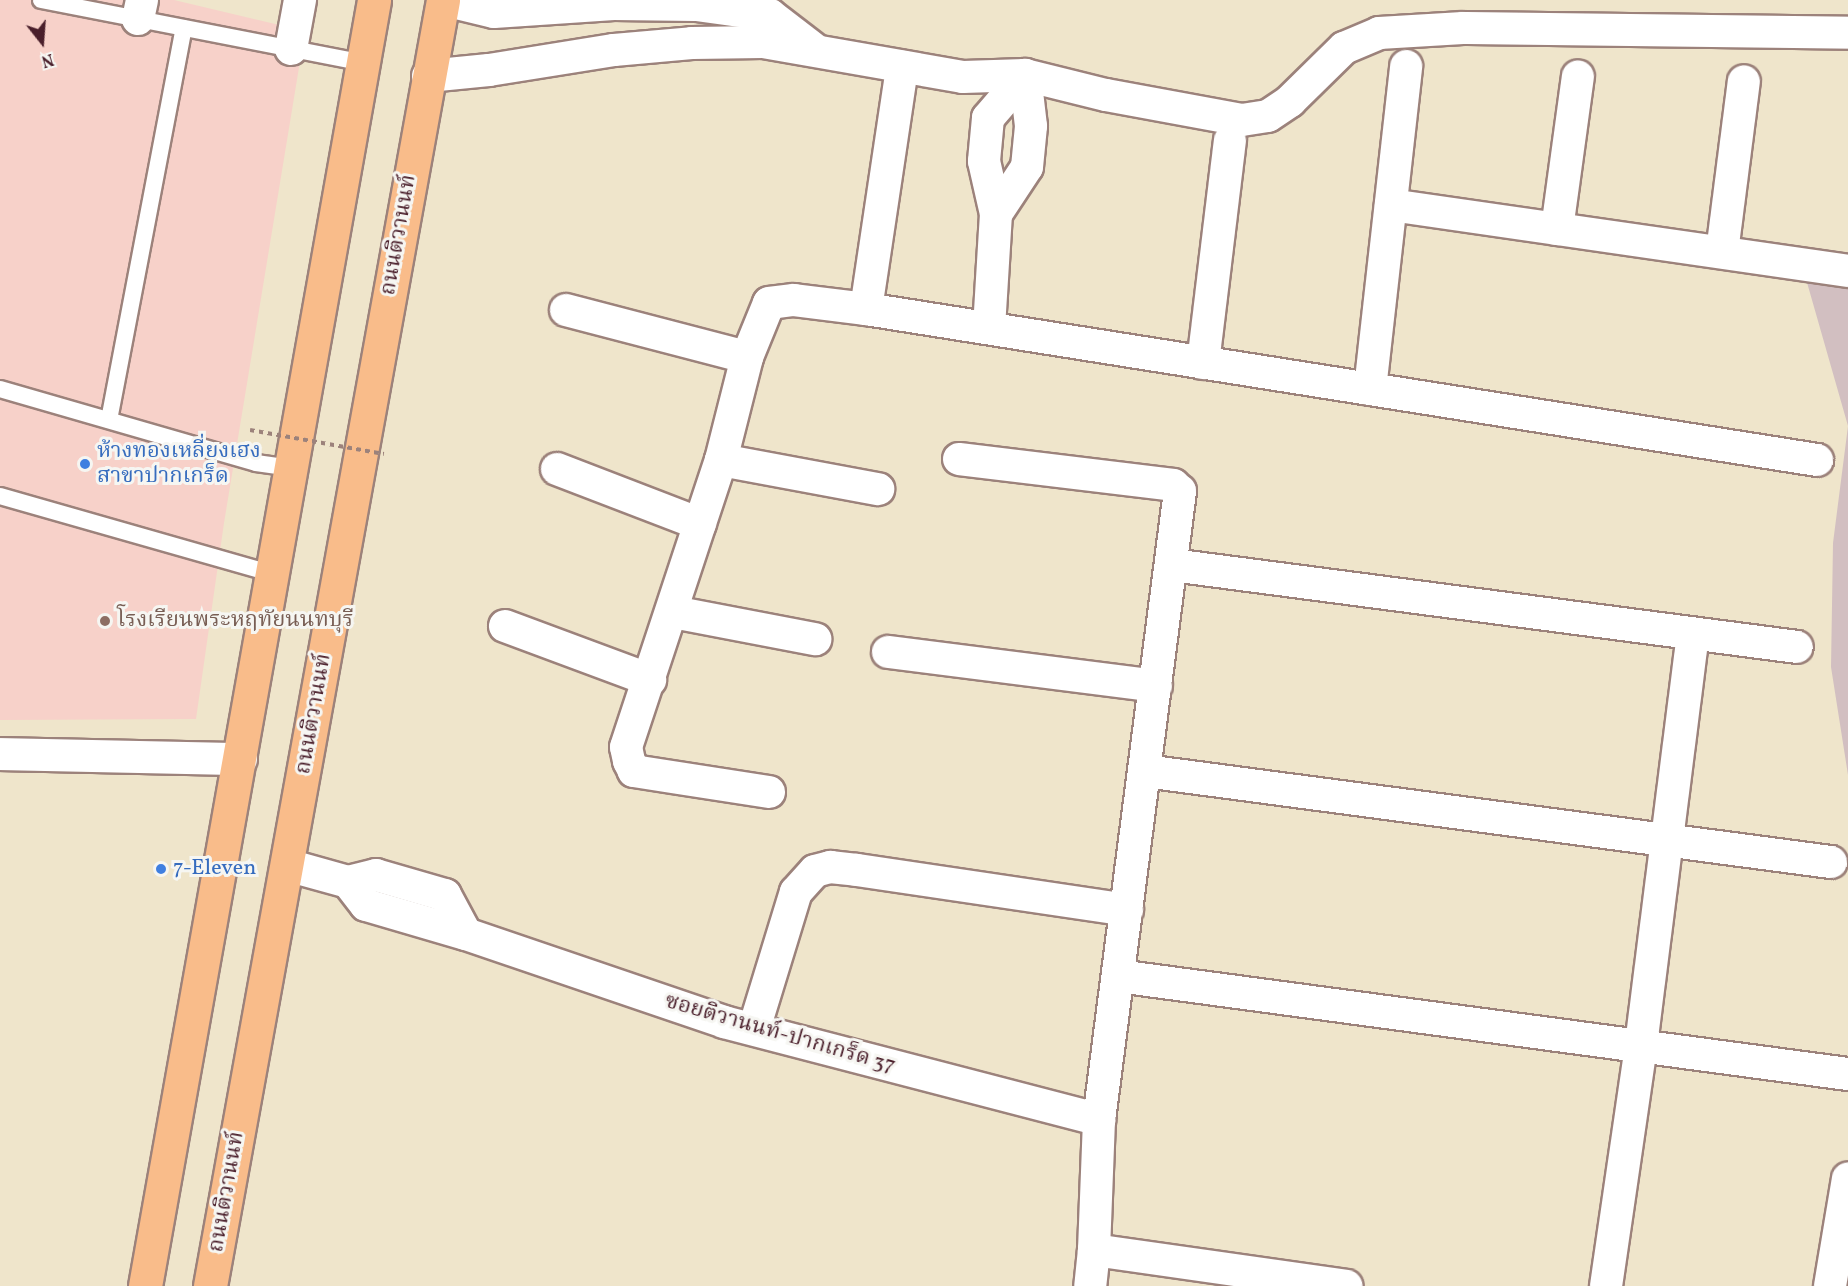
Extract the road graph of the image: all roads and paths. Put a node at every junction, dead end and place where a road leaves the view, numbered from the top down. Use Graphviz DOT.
graph roads {
  1 [pos="41,0"];
  2 [pos="300,0"];
  3 [pos="374,0"];
  4 [pos="443,0"];
  5 [pos="140,10"];
  6 [pos="184,28"];
  7 [pos="1848,33"];
  8 [pos="291,49"];
  9 [pos="819,52"];
  10 [pos="364,63"];
  11 [pos="1406,66"];
  12 [pos="902,67"];
  13 [pos="1025,75"];
  14 [pos="428,76"];
  15 [pos="1578,76"];
  16 [pos="1744,81"];
  17 [pos="1230,141"];
  18 [pos="1391,205"];
  19 [pos="996,214"];
  20 [pos="1557,229"];
  21 [pos="1722,252"];
  22 [pos="1848,271"];
  23 [pos="866,309"];
  24 [pos="566,310"];
  25 [pos="989,328"];
  26 [pos="747,357"];
  27 [pos="1203,363"];
  28 [pos="0,389"];
  29 [pos="1371,389"];
  30 [pos="109,420"];
  31 [pos="250,430"];
  32 [pos="384,454"];
  33 [pos="959,459"];
  34 [pos="721,460"];
  35 [pos="1817,460"];
  36 [pos="292,468"];
  37 [pos="557,469"];
  38 [pos="878,489"];
  39 [pos="0,496"];
  40 [pos="700,524"];
  41 [pos="1172,565"];
  42 [pos="274,574"];
  43 [pos="673,612"];
  44 [pos="505,626"];
  45 [pos="1693,633"];
  46 [pos="815,639"];
  47 [pos="1797,647"];
  48 [pos="888,652"];
  49 [pos="650,680"];
  50 [pos="1156,686"];
  51 [pos="0,754"];
  52 [pos="241,759"];
  53 [pos="1145,771"];
  54 [pos="769,792"];
  55 [pos="1666,840"];
  56 [pos="1831,862"];
  57 [pos="287,865"];
  58 [pos="1127,910"];
  59 [pos="1118,976"];
  60 [pos="754,1029"];
  61 [pos="1641,1045"];
  62 [pos="1848,1074"];
  63 [pos="1099,1120"];
  64 [pos="1848,1179"];
  65 [pos="1094,1250"];
  66 [pos="145,1286"];
  67 [pos="210,1286"];
  68 [pos="1090,1286"];
  69 [pos="1346,1286"];
  70 [pos="1606,1286"];
  71 [pos="1830,1286"];
  1 -- 5 [label="lane"];
  2 -- 8 [label="street"];
  3 -- 10 [label="main road"];
  4 -- 9 [label="street"];
  4 -- 14 [label="main road, ถนนติวานนท์"];
  5 -- 6 [label="lane"];
  6 -- 8 [label="lane"];
  6 -- 30 [label="lane"];
  7 -- 13 [label="street"];
  8 -- 10 [label="lane"];
  9 -- 12 [label="street"];
  9 -- 14 [label="street"];
  10 -- 36 [label="main road"];
  11 -- 18 [label="street"];
  12 -- 13 [label="street"];
  12 -- 23 [label="street"];
  13 -- 19 [label="street"];
  13 -- 19 [label="street"];
  14 -- 57 [label="main road, ถนนติวานนท์"];
  15 -- 20 [label="street"];
  16 -- 21 [label="street"];
  17 -- 27 [label="street"];
  18 -- 20 [label="street"];
  18 -- 29 [label="street"];
  19 -- 25 [label="street"];
  20 -- 21 [label="street"];
  21 -- 22 [label="street"];
  23 -- 25 [label="street"];
  23 -- 26 [label="street"];
  24 -- 26 [label="street"];
  25 -- 27 [label="street"];
  26 -- 34 [label="street"];
  27 -- 29 [label="street"];
  28 -- 30 [label="lane"];
  29 -- 35 [label="street"];
  30 -- 36 [label="lane"];
  31 -- 32 [label="path, bridge"];
  33 -- 41 [label="street"];
  34 -- 38 [label="street"];
  34 -- 40 [label="street"];
  36 -- 42 [label="main road"];
  37 -- 40 [label="street"];
  39 -- 42 [label="lane"];
  40 -- 43 [label="street"];
  41 -- 45 [label="street"];
  41 -- 50 [label="street"];
  42 -- 52 [label="main road"];
  43 -- 46 [label="street"];
  43 -- 49 [label="street"];
  44 -- 49 [label="street"];
  45 -- 47 [label="street"];
  45 -- 55 [label="street"];
  48 -- 50 [label="street"];
  49 -- 54 [label="street"];
  50 -- 53 [label="street"];
  51 -- 52 [label="street"];
  52 -- 66 [label="main road"];
  53 -- 55 [label="street"];
  53 -- 58 [label="street"];
  55 -- 56 [label="street"];
  55 -- 61 [label="street"];
  57 -- 60 [label="street, ซอยติวานนท์-ปากเกร็ด 37"];
  57 -- 67 [label="main road, ถนนติวานนท์"];
  58 -- 59 [label="street"];
  58 -- 60 [label="street"];
  59 -- 61 [label="street"];
  59 -- 63 [label="street"];
  60 -- 63 [label="street, ซอยติวานนท์-ปากเกร็ด 37"];
  61 -- 62 [label="street"];
  61 -- 70 [label="street"];
  63 -- 65 [label="street"];
  64 -- 71 [label="street"];
  65 -- 68 [label="street"];
  65 -- 69 [label="street"];
}
